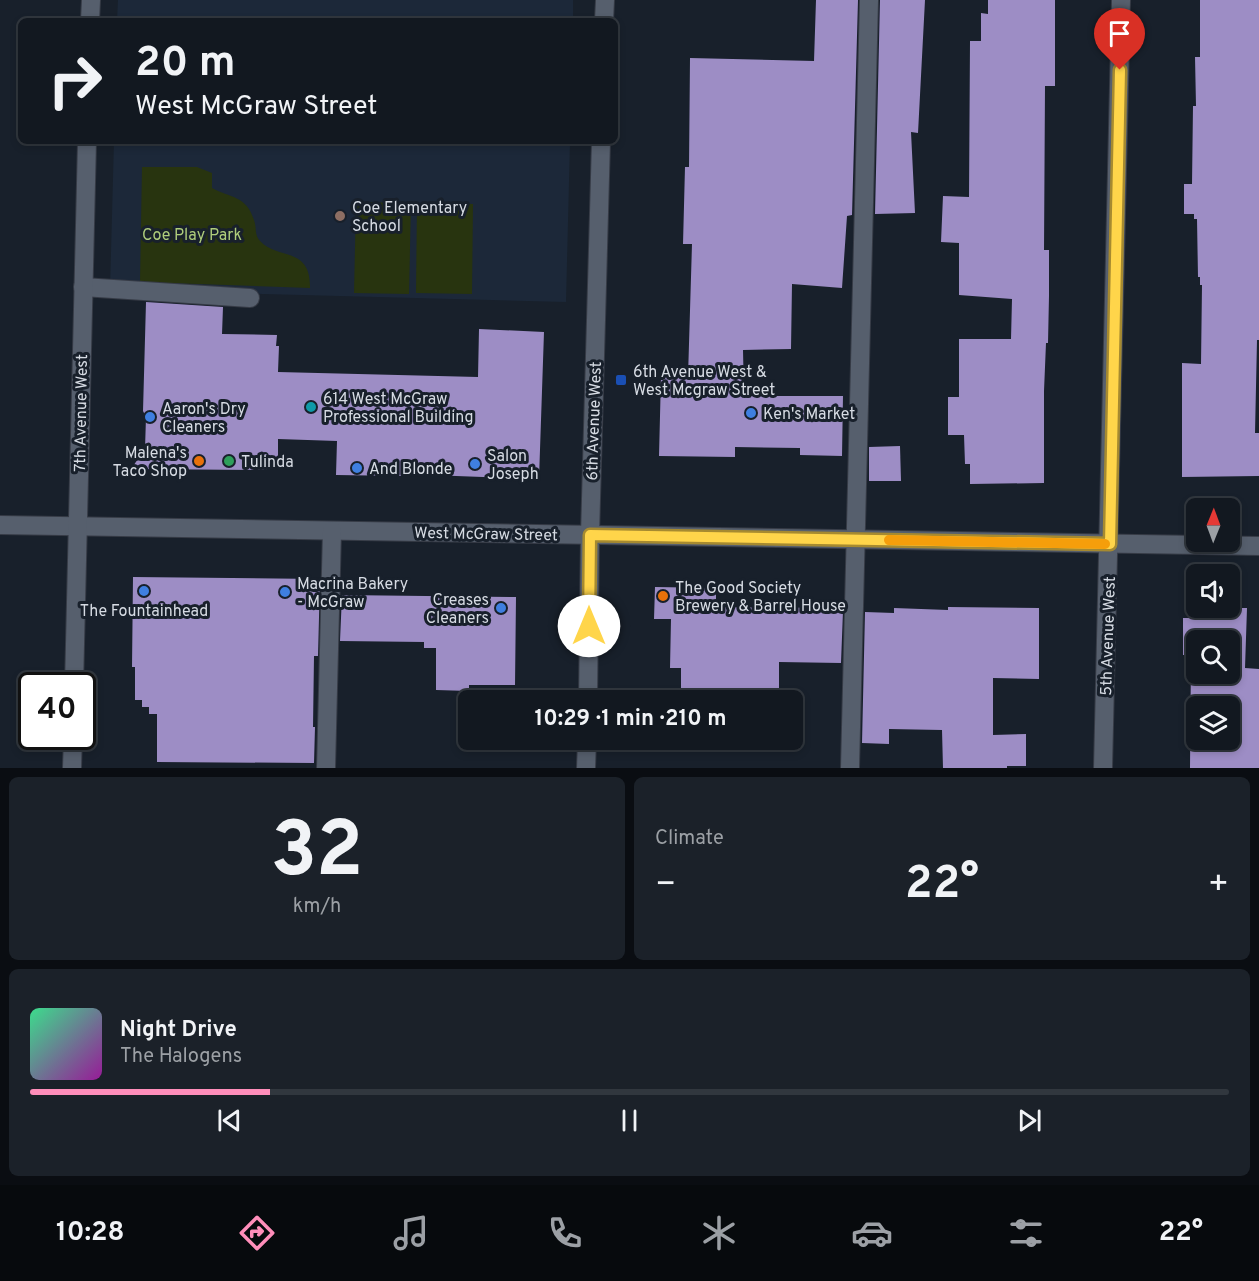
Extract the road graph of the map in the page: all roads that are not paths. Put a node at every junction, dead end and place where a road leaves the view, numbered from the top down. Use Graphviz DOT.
graph roads {
  1 [pos="91,0"];
  2 [pos="605,0"];
  3 [pos="869,0"];
  4 [pos="1121,0"];
  5 [pos="90,18"];
  6 [pos="604,18"];
  7 [pos="87,144"];
  8 [pos="601,144"];
  9 [pos="83,287"];
  10 [pos="250,298"];
  11 [pos="0,525"];
  12 [pos="77,527"];
  13 [pos="332,531"];
  14 [pos="590,535"];
  15 [pos="856,540"];
  16 [pos="1110,544"];
  17 [pos="1259,546"];
  18 [pos="74,672"];
  19 [pos="588,690"];
  20 [pos="73,750"];
  21 [pos="587,750"];
  22 [pos="72,768"];
  23 [pos="326,768"];
  24 [pos="586,768"];
  25 [pos="850,768"];
  26 [pos="1103,768"];
  1 -- 5 [label="street"];
  2 -- 6 [label="street"];
  3 -- 15 [label="street"];
  4 -- 16 [label="street, 5th Avenue West"];
  7 -- 9 [label="street, 7th Avenue West"];
  8 -- 14 [label="street, 6th Avenue West"];
  9 -- 10 [label="street"];
  9 -- 12 [label="street, 7th Avenue West"];
  11 -- 12 [label="street, West McGraw Street"];
  12 -- 13 [label="street, West McGraw Street"];
  12 -- 18 [label="street, 7th Avenue West"];
  13 -- 14 [label="street, West McGraw Street"];
  13 -- 23 [label="street"];
  14 -- 15 [label="street, West McGraw Street"];
  14 -- 19 [label="street, 6th Avenue West"];
  15 -- 16 [label="street, West McGraw Street"];
  15 -- 25 [label="street"];
  16 -- 17 [label="street, West McGraw Street"];
  16 -- 26 [label="street, 5th Avenue West"];
  20 -- 22 [label="street"];
  21 -- 24 [label="street"];
}
